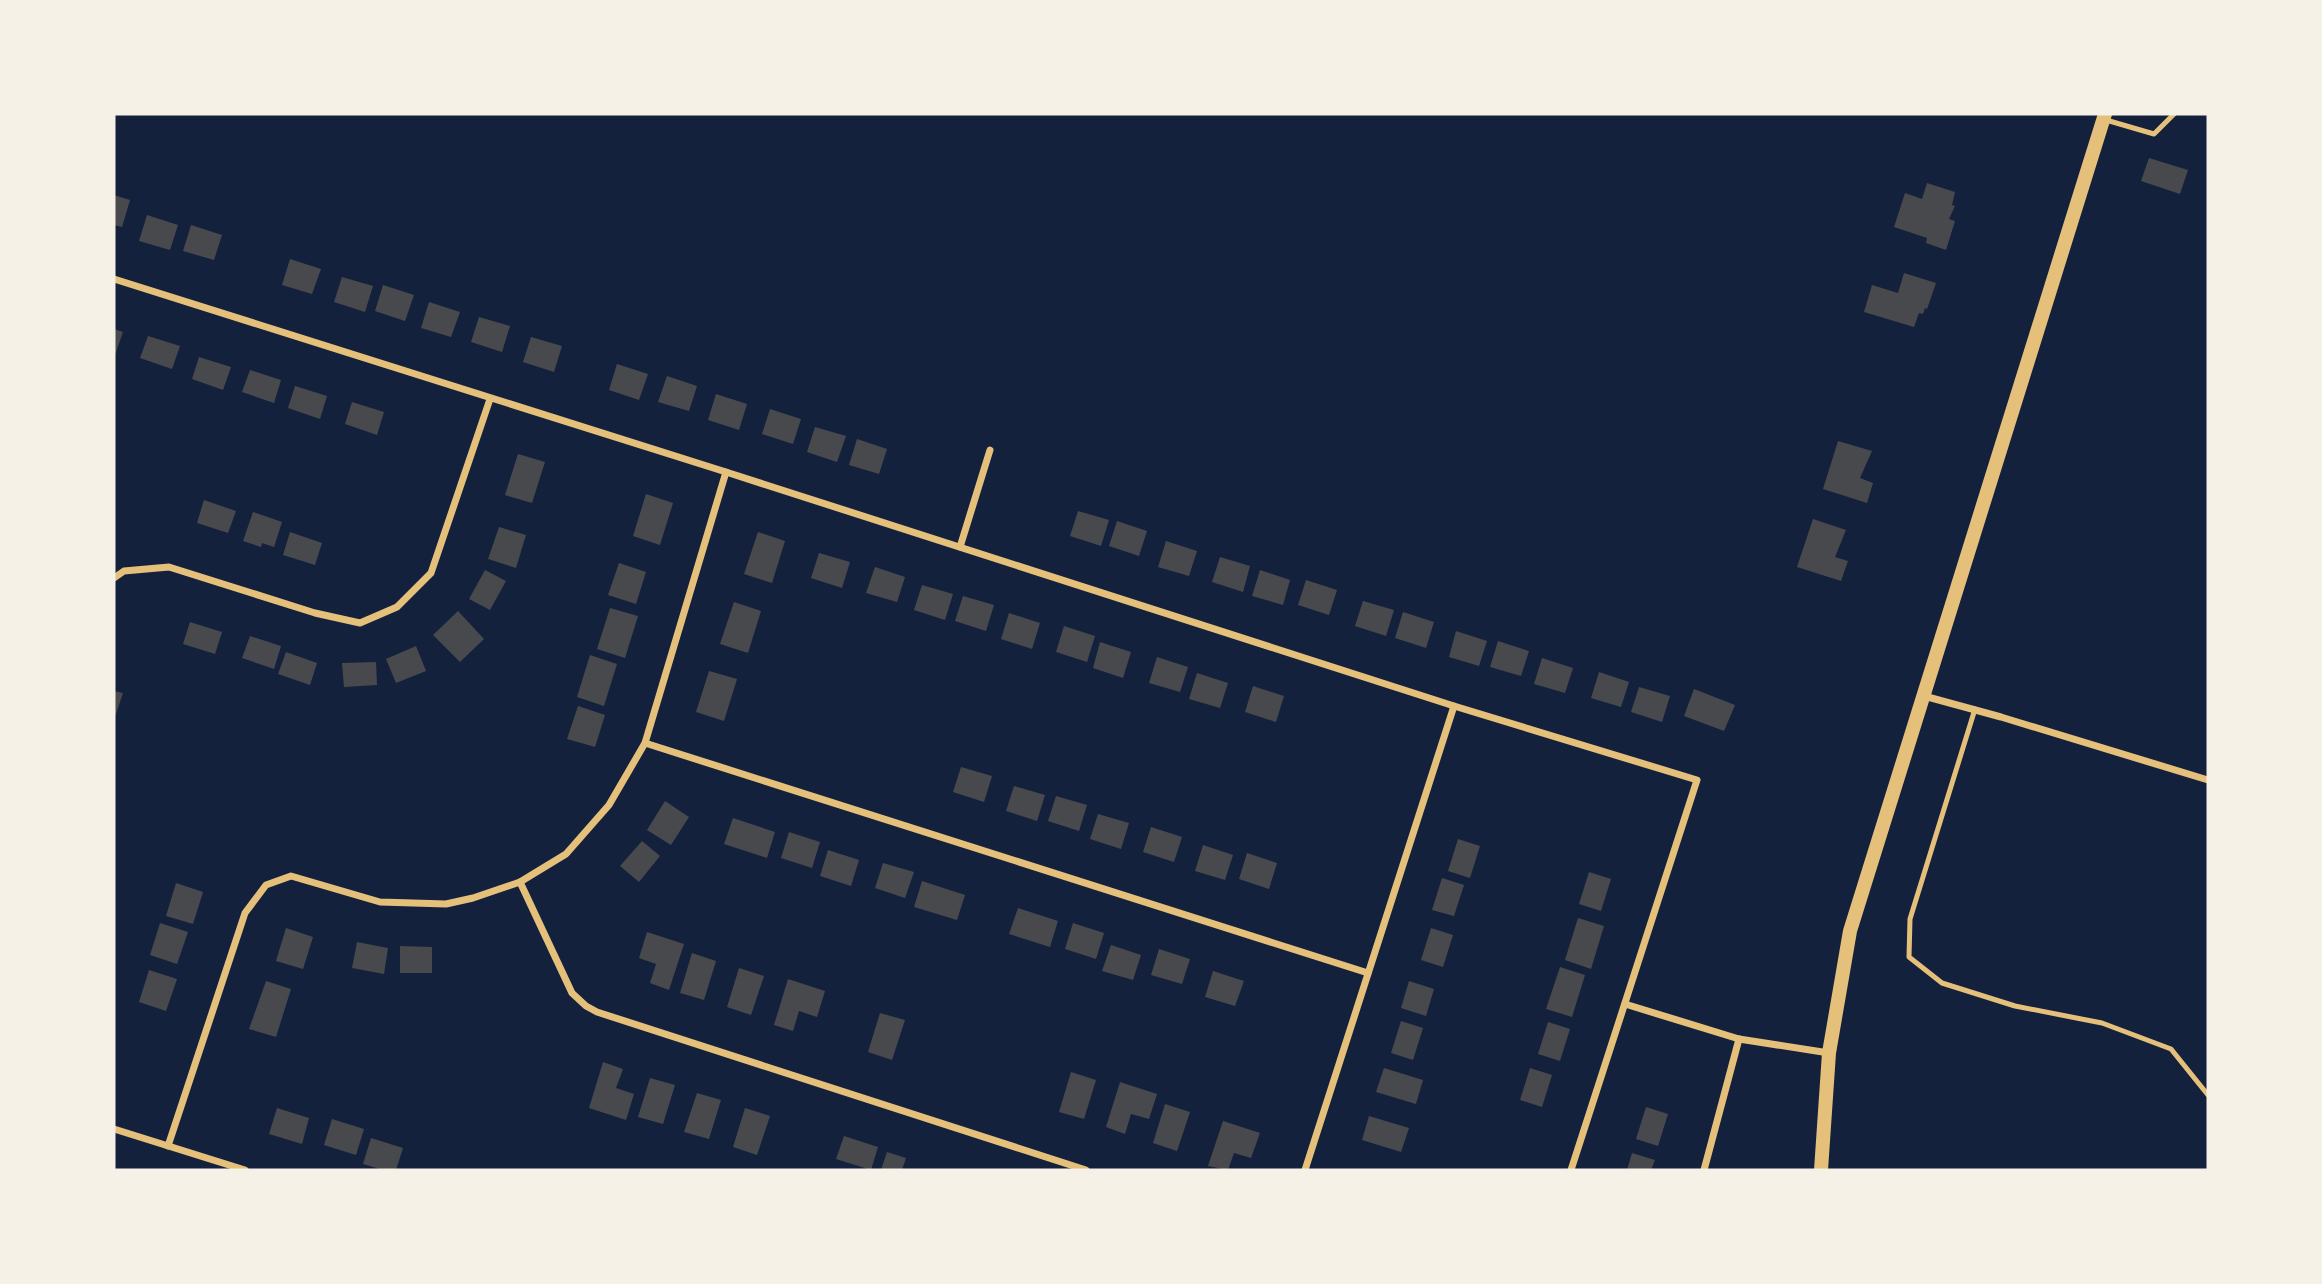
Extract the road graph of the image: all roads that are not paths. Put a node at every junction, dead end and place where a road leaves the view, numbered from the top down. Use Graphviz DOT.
graph roads {
  1 [pos="2174,114"];
  2 [pos="2104,116"];
  3 [pos="114,279"];
  4 [pos="490,398"];
  5 [pos="990,450"];
  6 [pos="726,472"];
  7 [pos="960,547"];
  8 [pos="114,578"];
  9 [pos="1923,695"];
  10 [pos="1454,706"];
  11 [pos="1975,709"];
  12 [pos="645,743"];
  13 [pos="2208,779"];
  14 [pos="520,882"];
  15 [pos="1368,973"];
  16 [pos="1625,1004"];
  17 [pos="1739,1040"];
  18 [pos="1829,1053"];
  19 [pos="2208,1095"];
  20 [pos="114,1129"];
  21 [pos="168,1146"];
  22 [pos="245,1170"];
  23 [pos="1086,1170"];
  24 [pos="1305,1170"];
  25 [pos="1571,1170"];
  26 [pos="1704,1170"];
  27 [pos="1821,1170"];
  1 -- 2 [label="lane"];
  2 -- 9 [label="main road"];
  3 -- 4 [label="street"];
  4 -- 6 [label="street"];
  4 -- 8 [label="street"];
  5 -- 7 [label="street"];
  6 -- 7 [label="street"];
  6 -- 12 [label="street"];
  7 -- 10 [label="street"];
  9 -- 11 [label="street"];
  9 -- 18 [label="main road"];
  10 -- 15 [label="street"];
  10 -- 16 [label="street"];
  11 -- 13 [label="street"];
  11 -- 19 [label="lane"];
  12 -- 14 [label="street"];
  12 -- 15 [label="street"];
  14 -- 21 [label="street"];
  14 -- 23 [label="street"];
  15 -- 24 [label="street"];
  16 -- 17 [label="street"];
  16 -- 25 [label="street"];
  17 -- 18 [label="street"];
  17 -- 26 [label="street"];
  18 -- 27 [label="main road"];
  20 -- 21 [label="street"];
  21 -- 22 [label="street"];
}
